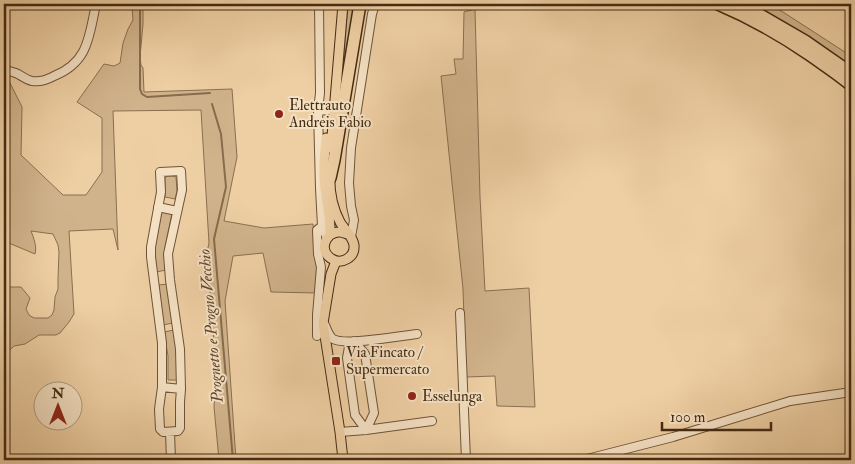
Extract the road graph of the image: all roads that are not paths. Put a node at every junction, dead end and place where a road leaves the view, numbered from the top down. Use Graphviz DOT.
graph roads {
  1 [pos="96,4"];
  2 [pos="319,4"];
  3 [pos="337,4"];
  4 [pos="343,4"];
  5 [pos="360,4"];
  6 [pos="375,4"];
  7 [pos="718,4"];
  8 [pos="742,4"];
  9 [pos="4,70"];
  10 [pos="851,73"];
  11 [pos="851,85"];
  12 [pos="329,110"];
  13 [pos="318,111"];
  14 [pos="330,178"];
  15 [pos="158,207"];
  16 [pos="177,211"];
  17 [pos="322,226"];
  18 [pos="329,236"];
  19 [pos="349,236"];
  20 [pos="332,258"];
  21 [pos="321,266"];
  22 [pos="460,313"];
  23 [pos="323,323"];
  24 [pos="416,334"];
  25 [pos="317,336"];
  26 [pos="354,341"];
  27 [pos="162,387"];
  28 [pos="181,389"];
  29 [pos="851,392"];
  30 [pos="432,421"];
  31 [pos="366,430"];
  32 [pos="170,432"];
  33 [pos="340,432"];
  34 [pos="604,458"];
  35 [pos="171,460"];
  36 [pos="343,460"];
  37 [pos="466,460"];
  38 [pos="583,460"];
  1 -- 9 [label="street"];
  2 -- 13 [label="street"];
  3 -- 12 [label="main road"];
  4 -- 14 [label="main road"];
  5 -- 14 [label="highway"];
  6 -- 19 [label="street"];
  7 -- 11 [label="highway"];
  8 -- 10 [label="highway"];
  12 -- 13 [label="street"];
  12 -- 18 [label="main road"];
  13 -- 17 [label="street"];
  14 -- 19 [label="main road"];
  15 -- 16 [label="street"];
  15 -- 16 [label="street"];
  15 -- 27 [label="street"];
  16 -- 28 [label="street"];
  17 -- 18 [label="street"];
  17 -- 21 [label="street"];
  18 -- 19 [label="main road"];
  18 -- 20 [label="main road"];
  19 -- 20 [label="main road"];
  20 -- 21 [label="street"];
  20 -- 23 [label="main road"];
  21 -- 25 [label="street"];
  22 -- 37 [label="street"];
  23 -- 26 [label="street"];
  23 -- 33 [label="main road"];
  24 -- 26 [label="street"];
  26 -- 31 [label="street"];
  26 -- 31 [label="street"];
  27 -- 28 [label="street"];
  27 -- 32 [label="street"];
  28 -- 32 [label="street"];
  29 -- 34 [label="street"];
  30 -- 31 [label="street"];
  31 -- 33 [label="street"];
  32 -- 35 [label="street"];
  33 -- 36 [label="main road"];
  34 -- 38 [label="street"];
}
